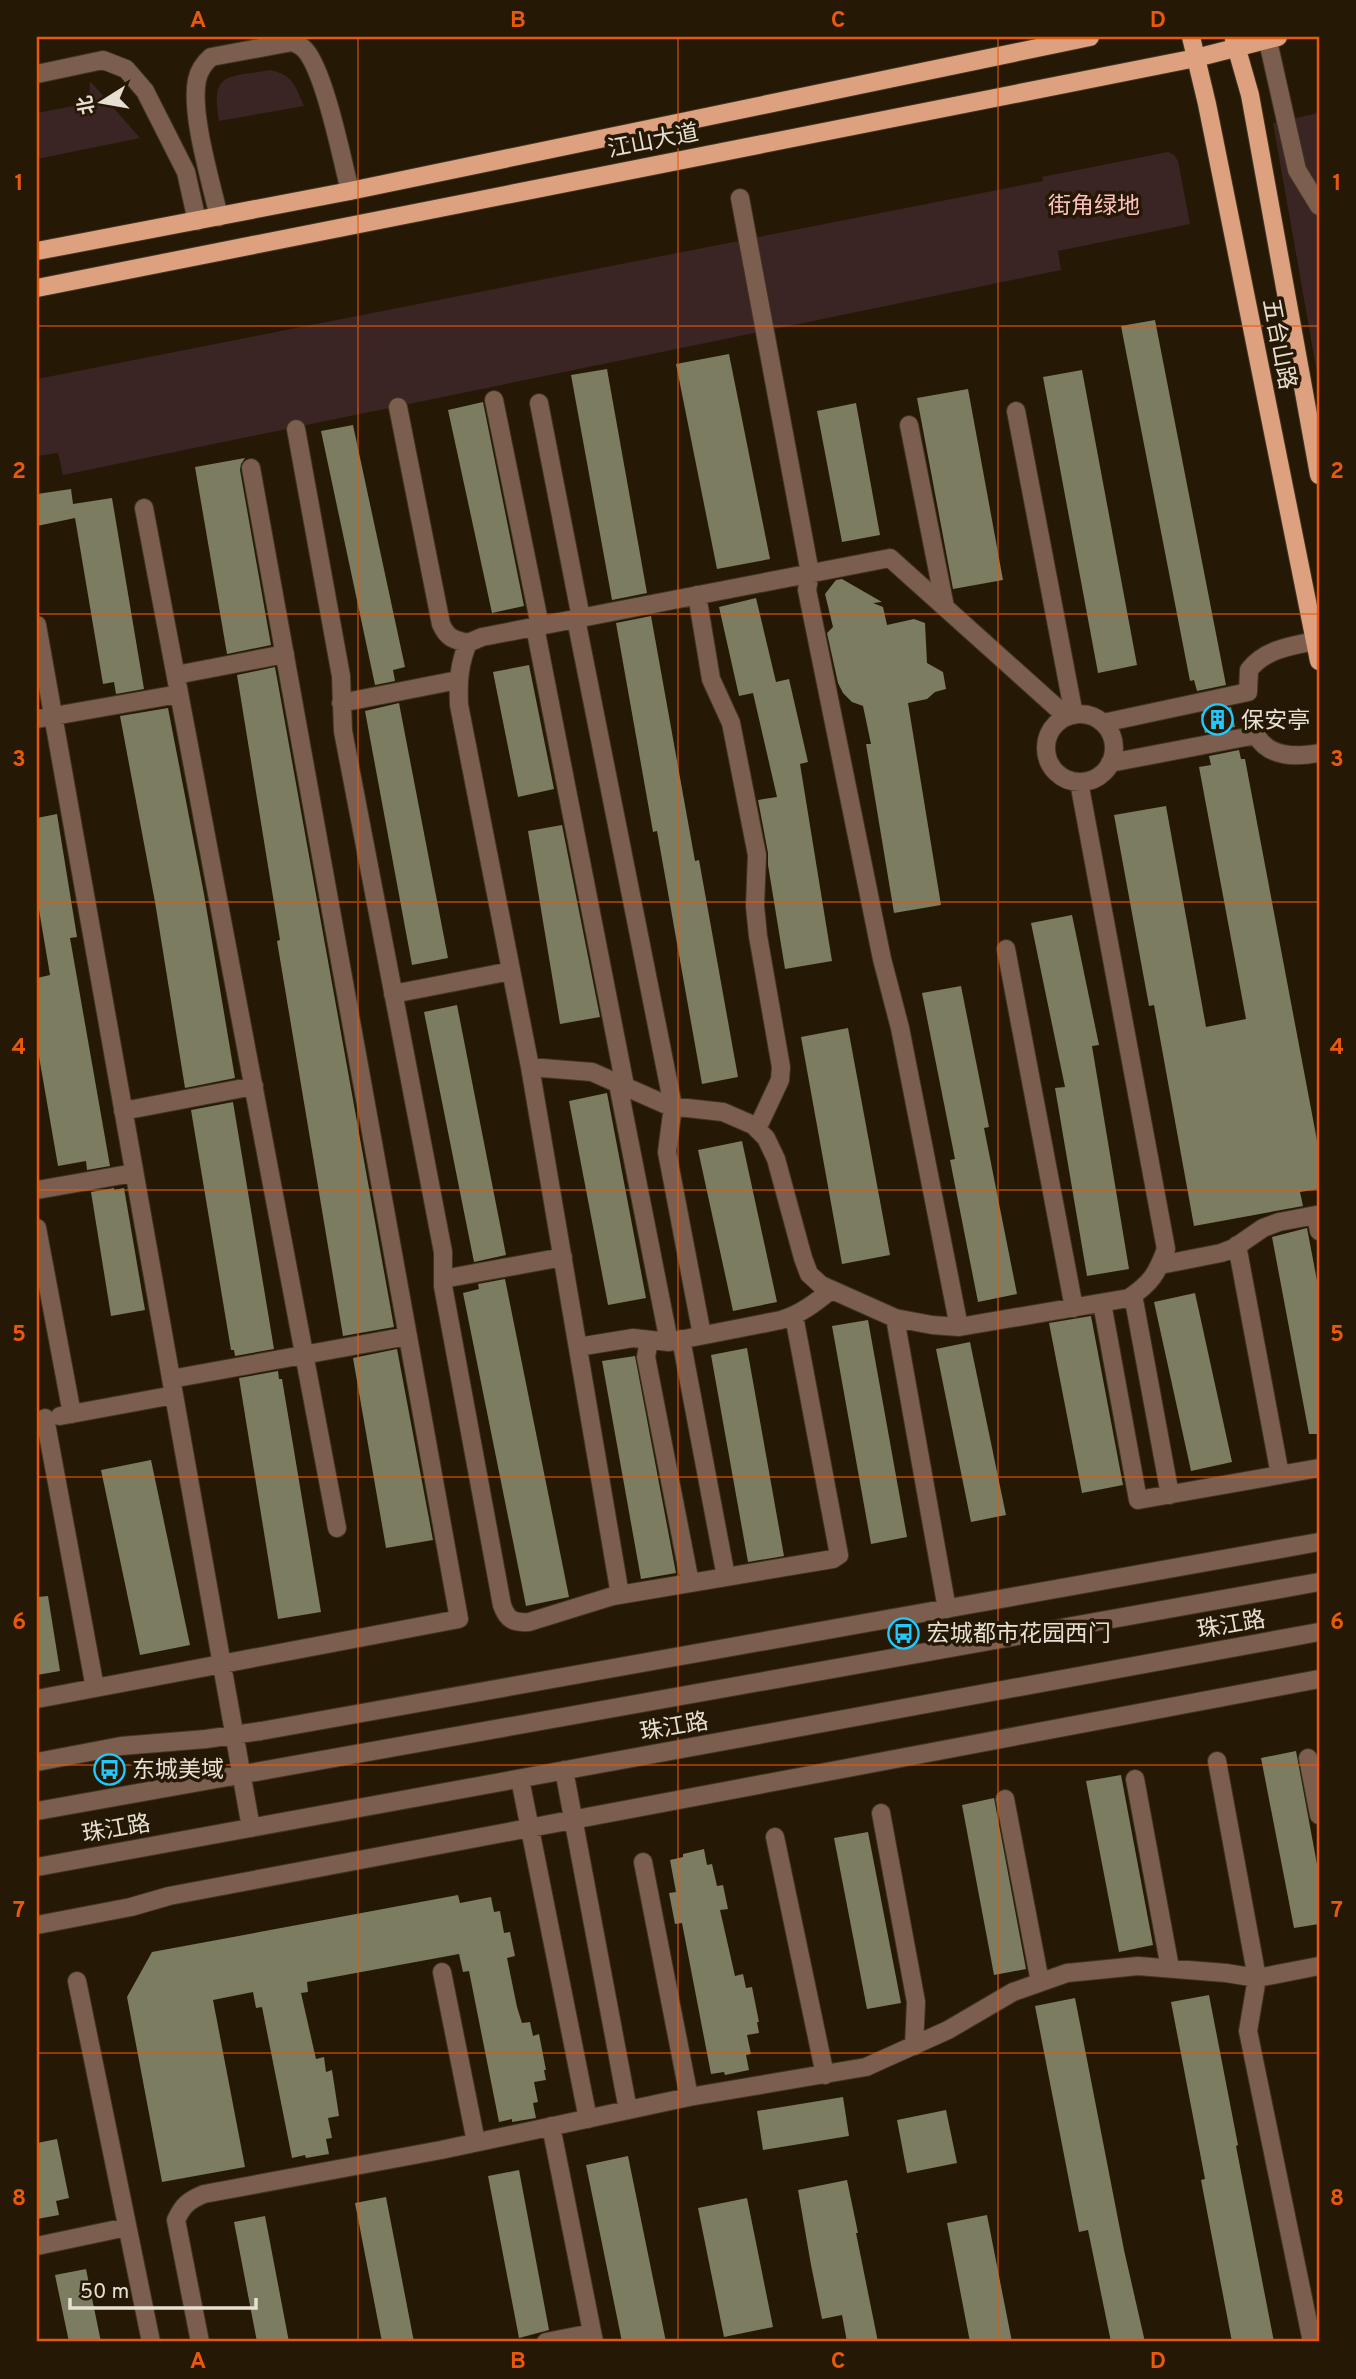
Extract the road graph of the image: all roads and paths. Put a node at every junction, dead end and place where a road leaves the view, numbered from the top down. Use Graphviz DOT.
graph roads {
  1 [pos="1090,37"];
  2 [pos="1191,37"];
  3 [pos="1271,37"];
  4 [pos="1235,43"];
  5 [pos="1196,58"];
  6 [pos="37,74"];
  7 [pos="349,191"];
  8 [pos="740,198"];
  9 [pos="1319,206"];
  10 [pos="219,217"];
  11 [pos="197,221"];
  12 [pos="37,251"];
  13 [pos="37,288"];
  14 [pos="494,400"];
  15 [pos="539,403"];
  16 [pos="398,407"];
  17 [pos="1016,411"];
  18 [pos="909,425"];
  19 [pos="296,429"];
  20 [pos="251,468"];
  21 [pos="1319,475"];
  22 [pos="144,508"];
  23 [pos="810,573"];
  24 [pos="697,595"];
  25 [pos="945,607"];
  26 [pos="578,618"];
  27 [pos="37,625"];
  28 [pos="537,626"];
  29 [pos="1315,641"];
  30 [pos="468,643"];
  31 [pos="285,654"];
  32 [pos="1319,661"];
  33 [pos="176,675"];
  34 [pos="458,680"];
  35 [pos="179,694"];
  36 [pos="341,703"];
  37 [pos="1071,716"];
  38 [pos="45,718"];
  39 [pos="1102,723"];
  40 [pos="1319,754"];
  41 [pos="1110,763"];
  42 [pos="1079,782"];
  43 [pos="1006,949"];
  44 [pos="511,971"];
  45 [pos="393,993"];
  46 [pos="530,1068"];
  47 [pos="621,1085"];
  48 [pos="254,1086"];
  49 [pos="673,1106"];
  50 [pos="123,1111"];
  51 [pos="757,1129"];
  52 [pos="134,1173"];
  53 [pos="37,1190"];
  54 [pos="37,1228"];
  55 [pos="1319,1231"];
  56 [pos="1237,1245"];
  57 [pos="563,1257"];
  58 [pos="1160,1265"];
  59 [pos="443,1279"];
  60 [pos="831,1290"];
  61 [pos="1133,1295"];
  62 [pos="1102,1303"];
  63 [pos="1074,1308"];
  64 [pos="794,1316"];
  65 [pos="895,1318"];
  66 [pos="959,1327"];
  67 [pos="702,1335"];
  68 [pos="408,1336"];
  69 [pos="649,1340"];
  70 [pos="675,1341"];
  71 [pos="578,1347"];
  72 [pos="304,1354"];
  73 [pos="172,1387"];
  74 [pos="72,1414"];
  75 [pos="41,1419"];
  76 [pos="1319,1468"];
  77 [pos="1280,1475"];
  78 [pos="1170,1495"];
  79 [pos="337,1528"];
  80 [pos="1319,1542"];
  81 [pos="726,1577"];
  82 [pos="1319,1582"];
  83 [pos="690,1583"];
  84 [pos="620,1595"];
  85 [pos="947,1609"];
  86 [pos="1319,1632"];
  87 [pos="221,1664"];
  88 [pos="1319,1679"];
  89 [pos="95,1688"];
  90 [pos="37,1699"];
  91 [pos="234,1735"];
  92 [pos="1308,1758"];
  93 [pos="1217,1761"];
  94 [pos="37,1762"];
  95 [pos="564,1770"];
  96 [pos="241,1774"];
  97 [pos="520,1779"];
  98 [pos="1135,1779"];
  99 [pos="1005,1799"];
  100 [pos="37,1811"];
  101 [pos="881,1813"];
  102 [pos="1319,1815"];
  103 [pos="572,1821"];
  104 [pos="251,1828"];
  105 [pos="529,1829"];
  106 [pos="775,1837"];
  107 [pos="643,1862"];
  108 [pos="37,1867"];
  109 [pos="37,1925"];
  110 [pos="1319,1966"];
  111 [pos="1170,1968"];
  112 [pos="442,1972"];
  113 [pos="1257,1978"];
  114 [pos="77,1981"];
  115 [pos="1040,1982"];
  116 [pos="914,2046"];
  117 [pos="825,2075"];
  118 [pos="689,2097"];
  119 [pos="628,2110"];
  120 [pos="588,2119"];
  121 [pos="551,2126"];
  122 [pos="476,2142"];
  123 [pos="127,2227"];
  124 [pos="37,2246"];
  125 [pos="593,2338"];
  126 [pos="151,2342"];
  127 [pos="200,2342"];
  128 [pos="546,2342"];
  129 [pos="1312,2342"];
  1 -- 7 [label="main road, 江山大道"];
  2 -- 5 [label="main road, 五台山路"];
  3 -- 4 [label="main road, 江山大道"];
  3 -- 9 [label="street"];
  4 -- 5 [label="main road, 江山大道"];
  4 -- 21 [label="main road, 五台山路"];
  5 -- 13 [label="main road, 江山大道"];
  5 -- 29 [label="main road, 五台山路"];
  6 -- 11 [label="street"];
  7 -- 10 [label="main road, 江山大道"];
  7 -- 10 [label="street"];
  8 -- 23 [label="street"];
  10 -- 11 [label="main road, 江山大道"];
  11 -- 12 [label="main road, 江山大道"];
  14 -- 28 [label="street"];
  15 -- 26 [label="street"];
  16 -- 30 [label="street"];
  17 -- 37 [label="street"];
  18 -- 25 [label="street"];
  19 -- 36 [label="street"];
  20 -- 31 [label="street"];
  22 -- 33 [label="street"];
  23 -- 24 [label="street"];
  23 -- 25 [label="street"];
  23 -- 66 [label="street"];
  24 -- 26 [label="street"];
  24 -- 51 [label="street"];
  25 -- 37 [label="street"];
  26 -- 28 [label="street"];
  26 -- 49 [label="street"];
  27 -- 38 [label="street"];
  28 -- 30 [label="street"];
  28 -- 47 [label="street"];
  29 -- 32 [label="main road, 五台山路"];
  29 -- 39 [label="street"];
  30 -- 34 [label="street"];
  31 -- 33 [label="street"];
  31 -- 68 [label="street"];
  33 -- 35 [label="street"];
  34 -- 36 [label="street"];
  34 -- 44 [label="street"];
  35 -- 38 [label="street"];
  35 -- 48 [label="street"];
  36 -- 45 [label="street"];
  37 -- 39 [label="street"];
  37 -- 42 [label="street"];
  38 -- 50 [label="street"];
  39 -- 41 [label="street"];
  40 -- 41 [label="street"];
  41 -- 42 [label="street"];
  42 -- 58 [label="street"];
  43 -- 63 [label="street"];
  44 -- 45 [label="street"];
  44 -- 46 [label="street"];
  45 -- 59 [label="street"];
  46 -- 47 [label="street"];
  46 -- 57 [label="street"];
  47 -- 49 [label="street"];
  47 -- 70 [label="street"];
  48 -- 50 [label="street"];
  48 -- 72 [label="street"];
  49 -- 51 [label="street"];
  49 -- 67 [label="street"];
  50 -- 52 [label="street"];
  51 -- 60 [label="street"];
  52 -- 53 [label="street"];
  52 -- 73 [label="street"];
  54 -- 74 [label="street"];
  55 -- 56 [label="street"];
  56 -- 58 [label="street"];
  56 -- 77 [label="street"];
  57 -- 59 [label="street"];
  57 -- 71 [label="street"];
  58 -- 61 [label="street"];
  59 -- 84 [label="street"];
  60 -- 64 [label="street"];
  60 -- 65 [label="street"];
  61 -- 62 [label="street"];
  61 -- 78 [label="street"];
  62 -- 63 [label="street"];
  62 -- 78 [label="street"];
  63 -- 66 [label="street"];
  64 -- 67 [label="street"];
  64 -- 81 [label="street"];
  65 -- 66 [label="street"];
  65 -- 85 [label="street"];
  67 -- 70 [label="street"];
  68 -- 72 [label="street"];
  68 -- 87 [label="street"];
  69 -- 70 [label="street"];
  69 -- 71 [label="street"];
  69 -- 83 [label="street"];
  70 -- 81 [label="street"];
  71 -- 84 [label="street"];
  72 -- 73 [label="street"];
  72 -- 79 [label="street"];
  73 -- 74 [label="street"];
  73 -- 87 [label="street"];
  74 -- 75 [label="street"];
  75 -- 89 [label="street"];
  76 -- 77 [label="street"];
  77 -- 78 [label="street"];
  80 -- 85 [label="street"];
  81 -- 83 [label="street"];
  82 -- 96 [label="street, 珠江路"];
  83 -- 84 [label="street"];
  85 -- 91 [label="street"];
  86 -- 95 [label="street, 珠江路"];
  87 -- 89 [label="street"];
  87 -- 91 [label="street"];
  88 -- 103 [label="street"];
  89 -- 90 [label="street"];
  91 -- 94 [label="street"];
  91 -- 96 [label="street"];
  92 -- 102 [label="street"];
  93 -- 113 [label="street"];
  95 -- 97 [label="street, 珠江路"];
  95 -- 103 [label="street"];
  96 -- 100 [label="street, 珠江路"];
  96 -- 104 [label="street"];
  97 -- 104 [label="street, 珠江路"];
  97 -- 105 [label="street"];
  98 -- 111 [label="street"];
  99 -- 115 [label="street"];
  101 -- 116 [label="street"];
  103 -- 105 [label="street"];
  103 -- 119 [label="street"];
  104 -- 108 [label="street, 珠江路"];
  105 -- 109 [label="street"];
  105 -- 120 [label="street"];
  106 -- 117 [label="street"];
  107 -- 118 [label="street"];
  110 -- 113 [label="street"];
  111 -- 113 [label="street"];
  111 -- 115 [label="street"];
  112 -- 122 [label="street"];
  113 -- 129 [label="street"];
  114 -- 123 [label="street"];
  115 -- 116 [label="street"];
  116 -- 117 [label="street"];
  117 -- 118 [label="street"];
  118 -- 119 [label="street"];
  119 -- 120 [label="street"];
  120 -- 121 [label="street"];
  121 -- 122 [label="street"];
  121 -- 125 [label="street"];
  122 -- 127 [label="street"];
  123 -- 124 [label="street"];
  123 -- 126 [label="street"];
  125 -- 128 [label="street"];
}
